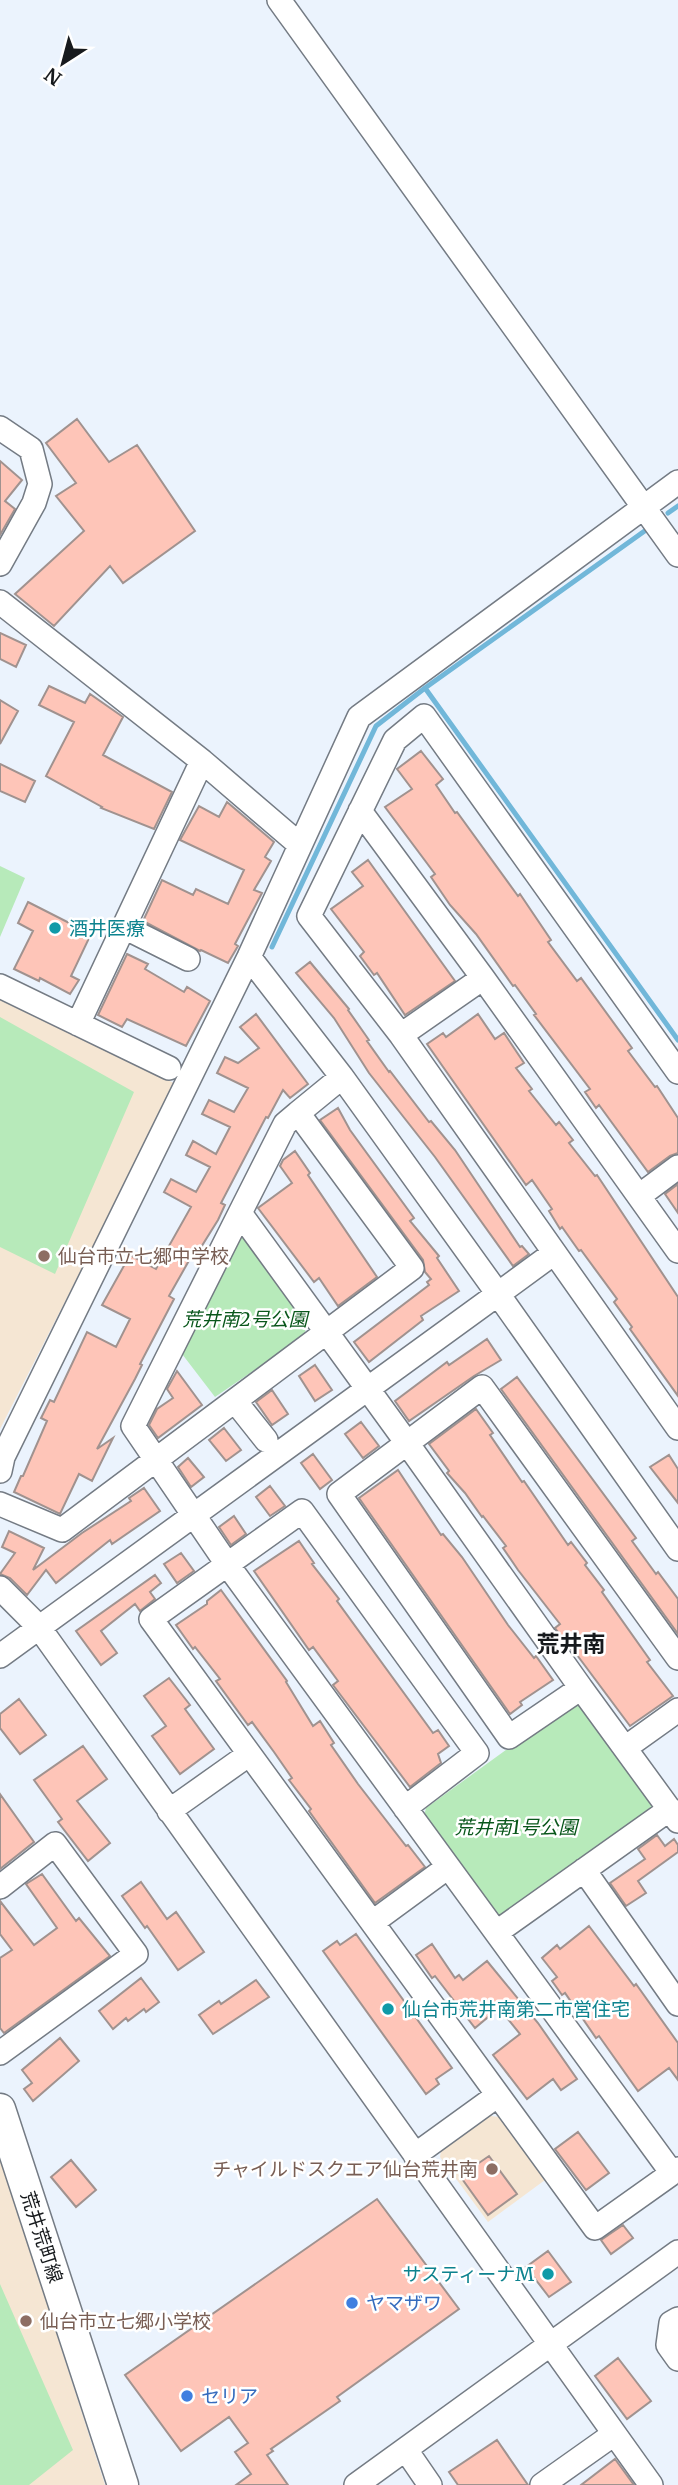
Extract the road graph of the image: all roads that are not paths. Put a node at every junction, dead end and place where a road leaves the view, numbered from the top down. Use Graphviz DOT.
graph roads {
  1 [pos="279,0"];
  2 [pos="0,428"];
  3 [pos="678,482"];
  4 [pos="643,507"];
  5 [pos="678,555"];
  6 [pos="0,564"];
  7 [pos="0,602"];
  8 [pos="202,761"];
  9 [pos="360,811"];
  10 [pos="300,845"];
  11 [pos="124,928"];
  12 [pos="249,957"];
  13 [pos="188,959"];
  14 [pos="483,978"];
  15 [pos="0,986"];
  16 [pos="78,1024"];
  17 [pos="401,1035"];
  18 [pos="169,1068"];
  19 [pos="678,1072"];
  20 [pos="342,1077"];
  21 [pos="298,1112"];
  22 [pos="678,1167"];
  23 [pos="639,1196"];
  24 [pos="240,1213"];
  25 [pos="678,1251"];
  26 [pos="554,1253"];
  27 [pos="498,1294"];
  28 [pos="328,1333"];
  29 [pos="367,1388"];
  30 [pos="235,1401"];
  31 [pos="678,1428"];
  32 [pos="266,1440"];
  33 [pos="407,1443"];
  34 [pos="156,1460"];
  35 [pos="0,1471"];
  36 [pos="0,1504"];
  37 [pos="192,1514"];
  38 [pos="678,1549"];
  39 [pos="227,1564"];
  40 [pos="0,1588"];
  41 [pos="38,1626"];
  42 [pos="0,1656"];
  43 [pos="678,1658"];
  44 [pos="581,1688"];
  45 [pos="678,1710"];
  46 [pos="625,1748"];
  47 [pos="248,1755"];
  48 [pos="405,1808"];
  49 [pos="169,1811"];
  50 [pos="674,1815"];
  51 [pos="448,1867"];
  52 [pos="584,1870"];
  53 [pos="0,1887"];
  54 [pos="373,1922"];
  55 [pos="497,1932"];
  56 [pos="678,2004"];
  57 [pos="0,2053"];
  58 [pos="498,2095"];
  59 [pos="0,2109"];
  60 [pos="415,2155"];
  61 [pos="675,2171"];
  62 [pos="678,2252"];
  63 [pos="678,2319"];
  64 [pos="550,2343"];
  65 [pos="678,2359"];
  66 [pos="614,2434"];
  67 [pos="406,2450"];
  68 [pos="123,2485"];
  69 [pos="356,2485"];
  70 [pos="430,2485"];
  71 [pos="542,2485"];
  72 [pos="651,2485"];
  1 -- 4 [label="street"];
  2 -- 6 [label="street"];
  3 -- 4 [label="street"];
  4 -- 5 [label="street"];
  4 -- 10 [label="street"];
  7 -- 8 [label="street"];
  8 -- 10 [label="street"];
  8 -- 11 [label="street"];
  9 -- 14 [label="street"];
  9 -- 17 [label="street"];
  9 -- 19 [label="street"];
  10 -- 12 [label="street"];
  11 -- 13 [label="street"];
  11 -- 16 [label="street"];
  12 -- 20 [label="street"];
  12 -- 35 [label="street"];
  14 -- 17 [label="street"];
  14 -- 23 [label="street"];
  15 -- 16 [label="street"];
  16 -- 18 [label="street"];
  17 -- 26 [label="street"];
  20 -- 21 [label="street"];
  20 -- 27 [label="street"];
  21 -- 24 [label="street"];
  21 -- 28 [label="street"];
  22 -- 23 [label="street"];
  23 -- 25 [label="street"];
  24 -- 28 [label="street"];
  24 -- 34 [label="street"];
  26 -- 27 [label="street"];
  26 -- 31 [label="street"];
  27 -- 29 [label="street"];
  27 -- 38 [label="street"];
  28 -- 29 [label="street"];
  28 -- 30 [label="street"];
  29 -- 33 [label="street"];
  29 -- 37 [label="street"];
  30 -- 32 [label="street"];
  30 -- 34 [label="street"];
  33 -- 43 [label="street"];
  33 -- 44 [label="street"];
  33 -- 44 [label="street"];
  34 -- 36 [label="street"];
  34 -- 37 [label="street"];
  37 -- 39 [label="street"];
  37 -- 41 [label="street"];
  39 -- 47 [label="street"];
  39 -- 48 [label="street"];
  39 -- 48 [label="street"];
  40 -- 41 [label="street"];
  41 -- 42 [label="street"];
  41 -- 49 [label="street"];
  44 -- 46 [label="street"];
  45 -- 46 [label="street"];
  46 -- 50 [label="street"];
  47 -- 49 [label="street"];
  47 -- 54 [label="street"];
  48 -- 51 [label="street"];
  49 -- 60 [label="street"];
  50 -- 52 [label="street"];
  51 -- 54 [label="street"];
  51 -- 55 [label="street"];
  52 -- 55 [label="street"];
  52 -- 56 [label="street"];
  53 -- 57 [label="street"];
  54 -- 58 [label="street"];
  55 -- 61 [label="street"];
  58 -- 60 [label="street"];
  58 -- 61 [label="street"];
  59 -- 68 [label="main road, 荒井荒町線"];
  60 -- 64 [label="street"];
  62 -- 64 [label="street"];
  63 -- 65 [label="street"];
  64 -- 66 [label="street"];
  64 -- 67 [label="street"];
  66 -- 71 [label="street"];
  66 -- 72 [label="street"];
  67 -- 69 [label="street"];
  67 -- 70 [label="street"];
}
